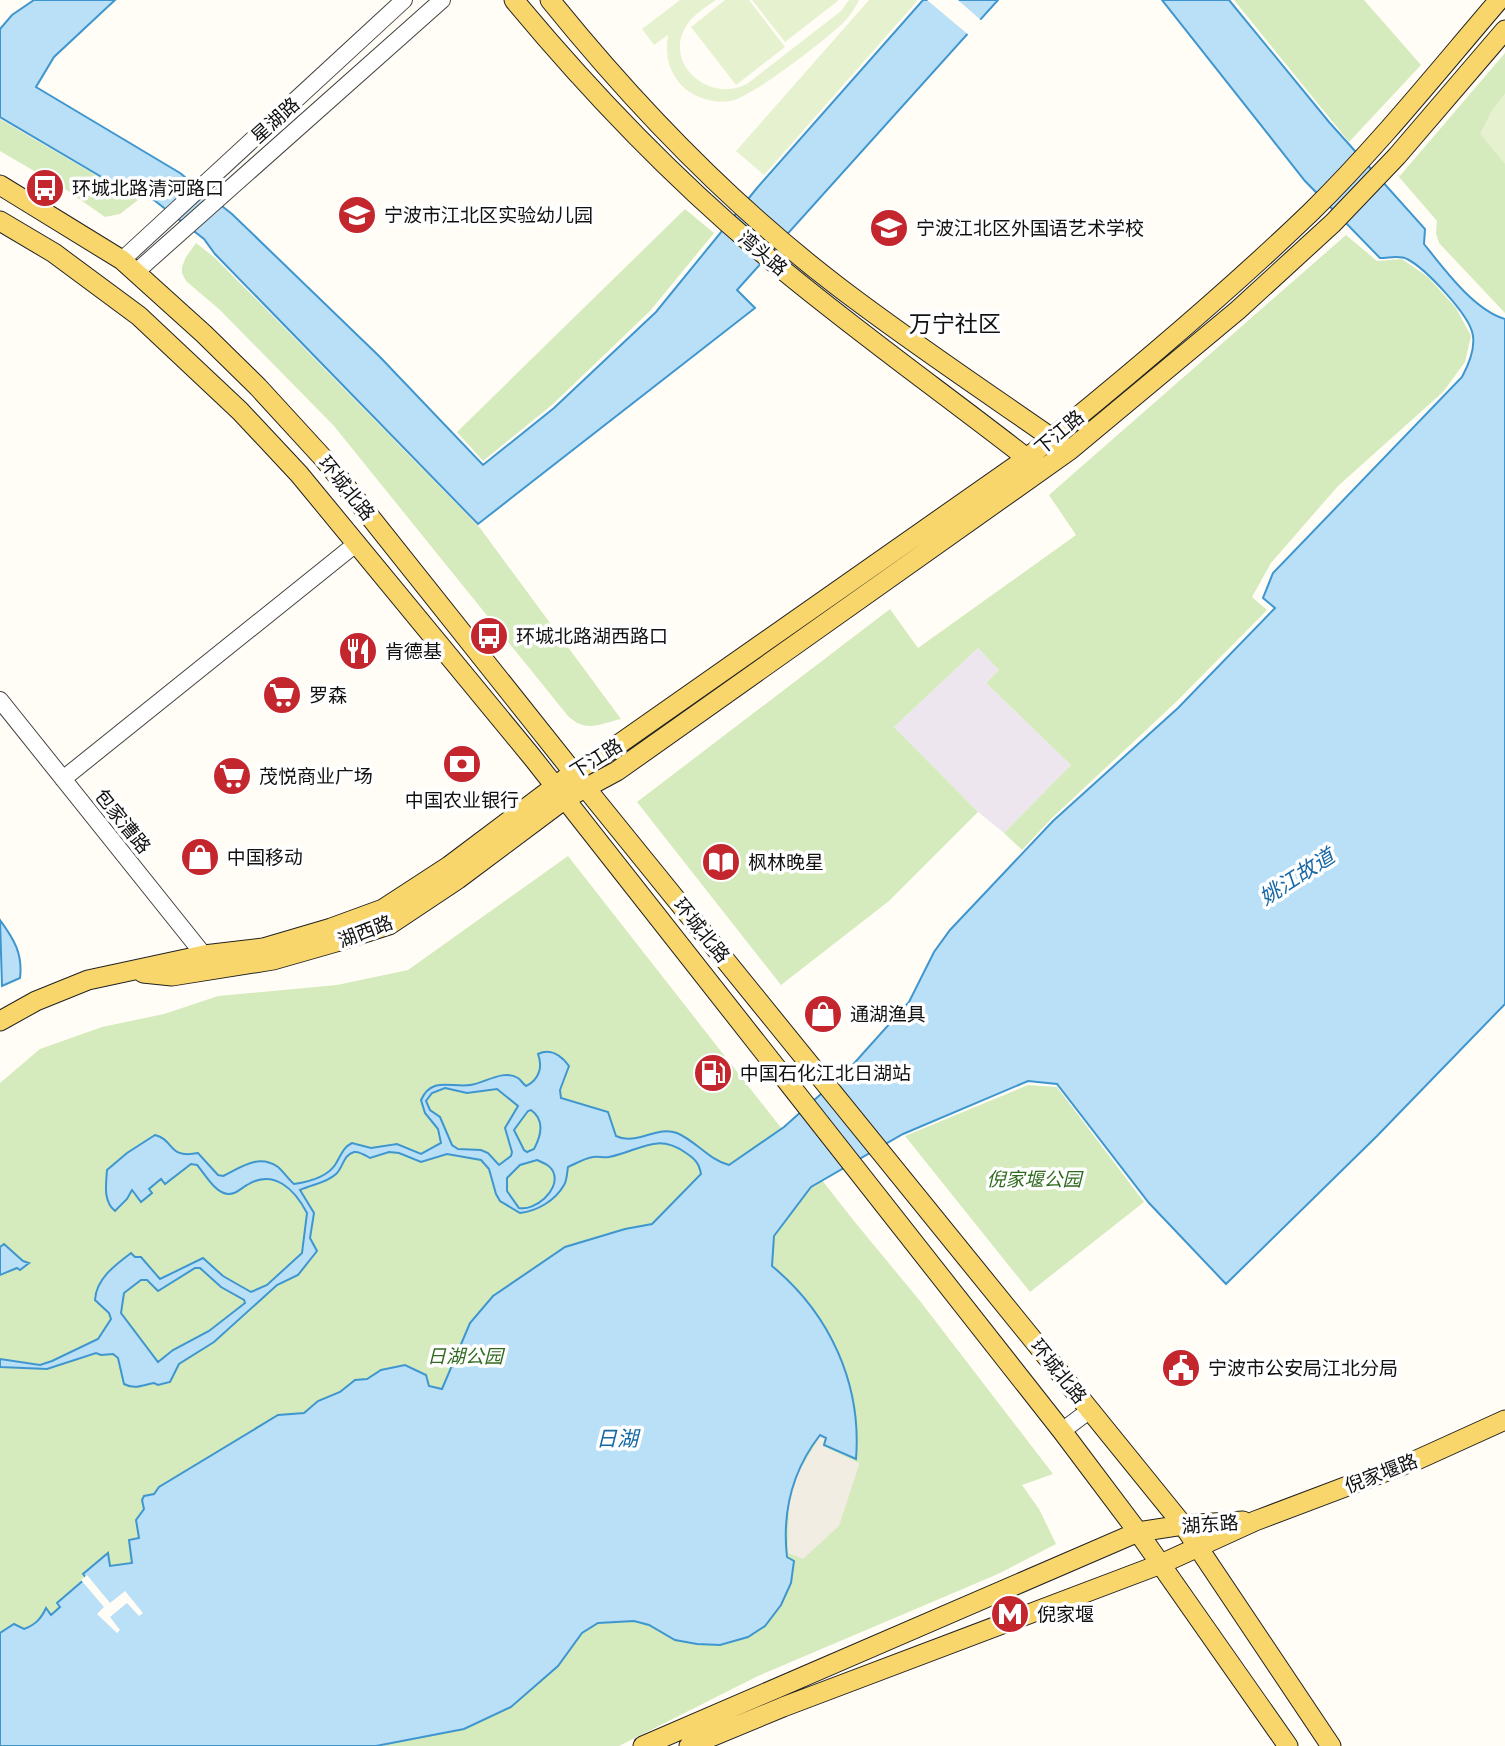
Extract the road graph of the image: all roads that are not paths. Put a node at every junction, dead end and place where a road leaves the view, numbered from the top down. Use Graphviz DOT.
graph roads {
  1 [pos="404,0"];
  2 [pos="442,0"];
  3 [pos="514,0"];
  4 [pos="550,0"];
  5 [pos="1499,0"];
  6 [pos="1505,30"];
  7 [pos="0,185"];
  8 [pos="0,221"];
  9 [pos="129,266"];
  10 [pos="1052,438"];
  11 [pos="1070,450"];
  12 [pos="1035,464"];
  13 [pos="962,504"];
  14 [pos="965,526"];
  15 [pos="357,543"];
  16 [pos="0,700"];
  17 [pos="63,779"];
  18 [pos="580,779"];
  19 [pos="559,792"];
  20 [pos="206,962"];
  21 [pos="0,1021"];
  22 [pos="1090,1410"];
  23 [pos="1503,1426"];
  24 [pos="1062,1432"];
  25 [pos="1255,1521"];
  26 [pos="1183,1525"];
  27 [pos="1138,1532"];
  28 [pos="1198,1546"];
  29 [pos="1161,1564"];
  30 [pos="643,1746"];
  31 [pos="689,1746"];
  32 [pos="1288,1746"];
  33 [pos="1331,1746"];
  1 -- 9 [label="street, 星湖路"];
  2 -- 9 [label="street, 星湖路"];
  3 -- 12 [label="main road, 湾头路"];
  4 -- 10 [label="main road, 湾头路"];
  5 -- 10 [label="main road, 下江路"];
  6 -- 11 [label="main road, 下江路"];
  7 -- 9 [label="main road, 环城北路"];
  8 -- 15 [label="main road, 环城北路"];
  9 -- 18 [label="main road, 环城北路"];
  10 -- 11 [label="main road, 湾头路"];
  10 -- 12 [label="main road, 下江路"];
  11 -- 12 [label="main road, 下江路"];
  12 -- 13 [label="main road, 下江路"];
  12 -- 14 [label="main road, 下江路"];
  13 -- 14 [label="street"];
  13 -- 18 [label="main road, 下江路"];
  14 -- 18 [label="main road, 下江路"];
  15 -- 17 [label="street"];
  15 -- 19 [label="main road, 环城北路"];
  16 -- 17 [label="street, 包家漕路"];
  17 -- 20 [label="street, 包家漕路"];
  18 -- 19 [label="main road, 下江路"];
  18 -- 22 [label="main road, 环城北路"];
  19 -- 20 [label="main road, 湖西路"];
  19 -- 24 [label="main road, 环城北路"];
  20 -- 21 [label="main road, 湖西路"];
  22 -- 24 [label="street"];
  22 -- 26 [label="main road, 环城北路"];
  23 -- 25 [label="main road, 倪家堰路"];
  24 -- 27 [label="main road, 环城北路"];
  25 -- 26 [label="main road, 湖东路"];
  25 -- 28 [label="main road, 湖东路"];
  26 -- 27 [label="main road, 湖东路"];
  26 -- 28 [label="main road, 环城北路"];
  27 -- 29 [label="main road, 环城北路"];
  27 -- 30 [label="main road, 湖东路"];
  28 -- 29 [label="main road, 湖东路"];
  28 -- 33 [label="main road, 环城北路"];
  29 -- 31 [label="main road, 湖东路"];
  29 -- 32 [label="main road, 环城北路"];
}
